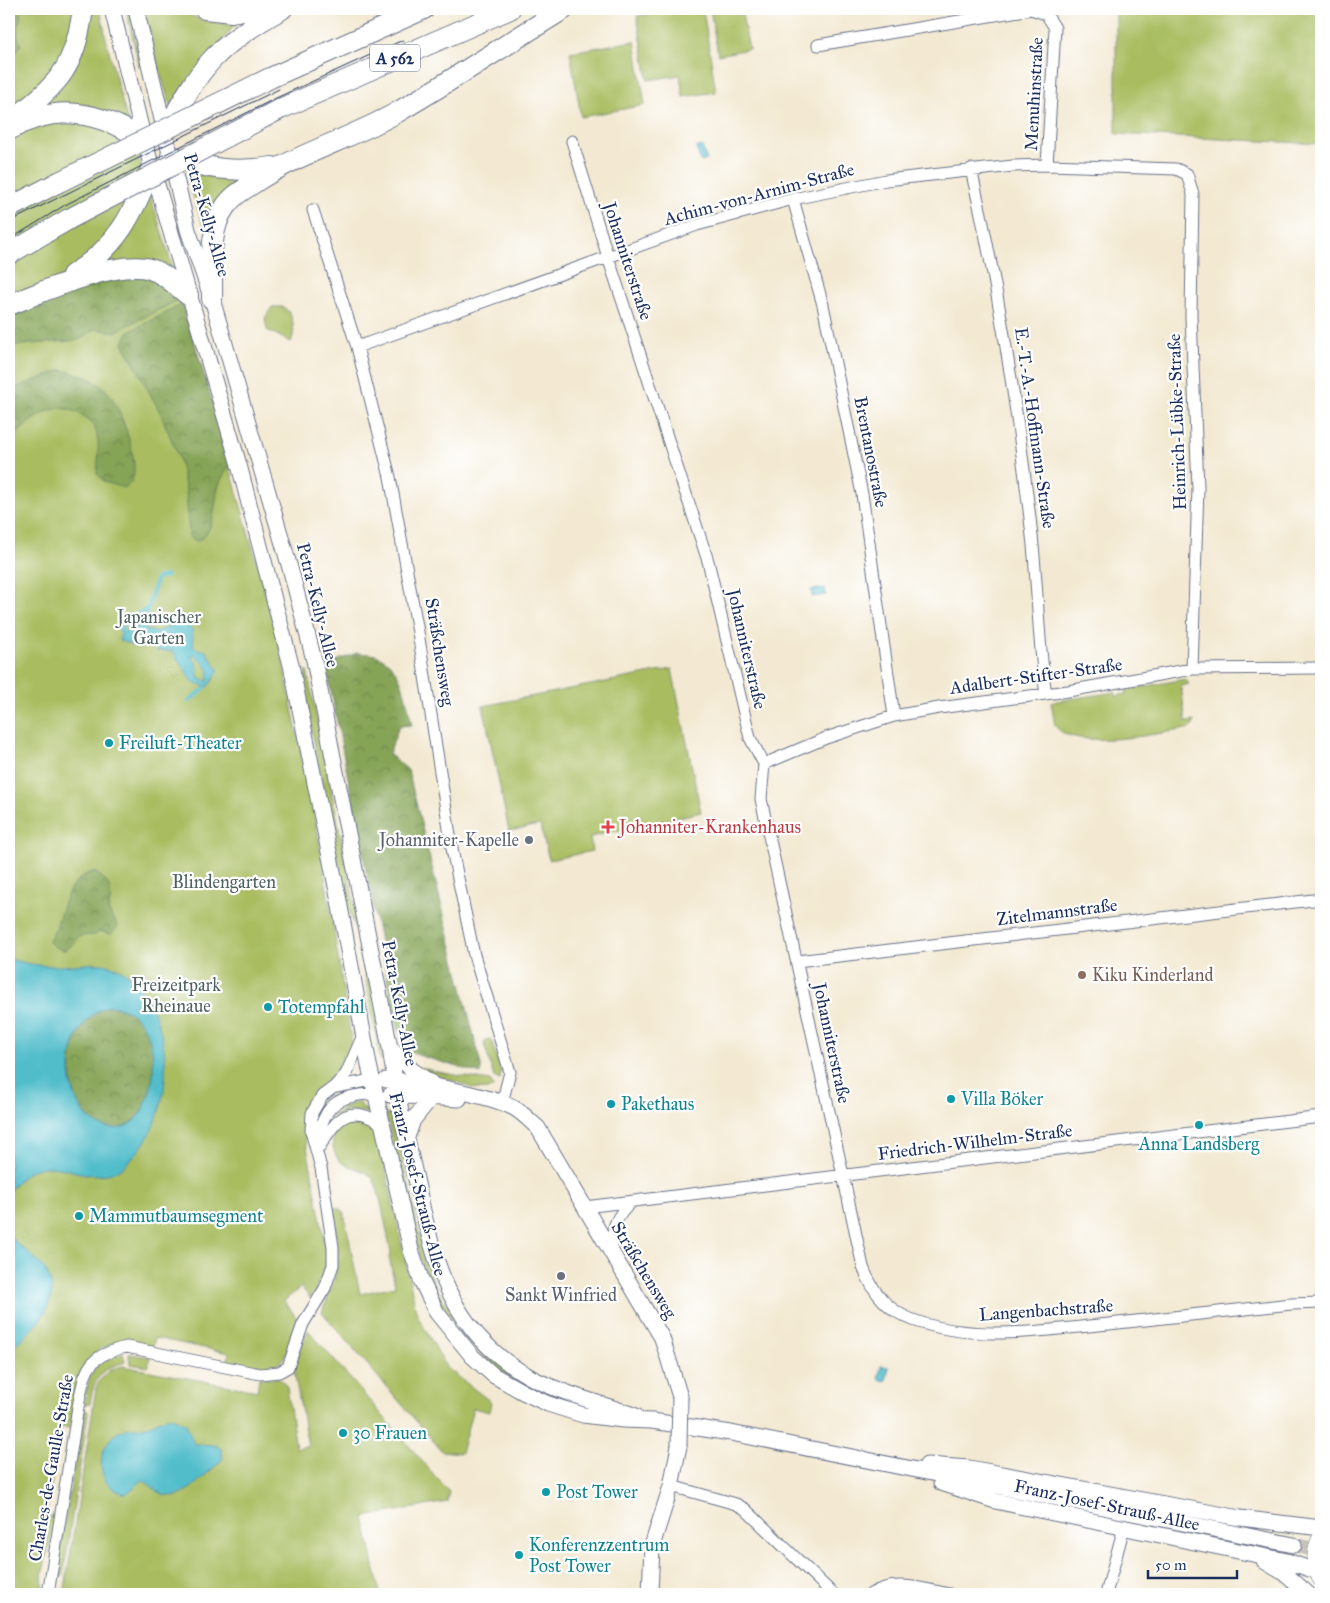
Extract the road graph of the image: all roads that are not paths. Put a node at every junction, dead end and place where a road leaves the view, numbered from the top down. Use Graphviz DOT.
graph roads {
  1 [pos="84,9"];
  2 [pos="112,9"];
  3 [pos="136,9"];
  4 [pos="205,9"];
  5 [pos="249,9"];
  6 [pos="282,9"];
  7 [pos="424,9"];
  8 [pos="510,9"];
  9 [pos="564,9"];
  10 [pos="1031,9"];
  11 [pos="818,45"];
  12 [pos="9,124"];
  13 [pos="9,130"];
  14 [pos="572,141"];
  15 [pos="160,144"];
  16 [pos="1047,165"];
  17 [pos="279,166"];
  18 [pos="152,167"];
  19 [pos="971,169"];
  20 [pos="1187,174"];
  21 [pos="793,199"];
  22 [pos="9,208"];
  23 [pos="313,210"];
  24 [pos="9,254"];
  25 [pos="608,257"];
  26 [pos="42,292"];
  27 [pos="188,295"];
  28 [pos="212,299"];
  29 [pos="9,305"];
  30 [pos="357,347"];
  31 [pos="1321,668"];
  32 [pos="1192,669"];
  33 [pos="1046,694"];
  34 [pos="894,716"];
  35 [pos="764,764"];
  36 [pos="1321,899"];
  37 [pos="797,961"];
  38 [pos="364,1033"];
  39 [pos="390,1048"];
  40 [pos="395,1080"];
  41 [pos="334,1087"];
  42 [pos="374,1087"];
  43 [pos="445,1089"];
  44 [pos="398,1096"];
  45 [pos="482,1098"];
  46 [pos="430,1099"];
  47 [pos="502,1103"];
  48 [pos="1321,1118"];
  49 [pos="382,1124"];
  50 [pos="406,1139"];
  51 [pos="318,1150"];
  52 [pos="844,1176"];
  53 [pos="633,1201"];
  54 [pos="585,1207"];
  55 [pos="611,1251"];
  56 [pos="1321,1303"];
  57 [pos="652,1421"];
  58 [pos="890,1465"];
  59 [pos="671,1486"];
  60 [pos="1124,1527"];
  61 [pos="1321,1528"];
  62 [pos="1321,1539"];
  63 [pos="1294,1545"];
  64 [pos="1252,1554"];
  65 [pos="1320,1575"];
  66 [pos="48,1594"];
  67 [pos="650,1594"];
  68 [pos="833,1594"];
  69 [pos="871,1594"];
  70 [pos="949,1594"];
  71 [pos="1106,1594"];
  72 [pos="1308,1594"];
  1 -- 12 [label="highway"];
  2 -- 15 [label="main road"];
  3 -- 15 [label="main road"];
  4 -- 5 [label="highway"];
  6 -- 15 [label="highway"];
  7 -- 22 [label="highway, A 562, bridge"];
  8 -- 24 [label="highway, A 562, bridge"];
  9 -- 17 [label="highway"];
  10 -- 11 [label="street, Menuhinstraße"];
  10 -- 16 [label="street, Menuhinstraße"];
  13 -- 15 [label="highway"];
  14 -- 25 [label="street, Johanniterstraße"];
  15 -- 17 [label="highway"];
  15 -- 18 [label="main road"];
  15 -- 28 [label="main road, Petra-Kelly-Allee"];
  16 -- 19 [label="street, Achim-von-Arnim-Straße"];
  16 -- 20 [label="street, Achim-von-Arnim-Straße"];
  17 -- 28 [label="highway"];
  18 -- 26 [label="highway"];
  18 -- 27 [label="main road"];
  19 -- 21 [label="street, Achim-von-Arnim-Straße"];
  19 -- 33 [label="street, E.-T.-A.-Hoffmann-Straße"];
  20 -- 32 [label="street, Heinrich-Lübke-Straße"];
  21 -- 25 [label="street, Achim-von-Arnim-Straße"];
  21 -- 34 [label="street, Brentanostraße"];
  23 -- 30 [label="street, Sträßchensweg"];
  25 -- 30 [label="street, Achim-von-Arnim-Straße"];
  25 -- 35 [label="street, Johanniterstraße"];
  26 -- 27 [label="highway"];
  26 -- 29 [label="highway"];
  27 -- 38 [label="main road"];
  28 -- 39 [label="main road, Petra-Kelly-Allee"];
  30 -- 47 [label="street, Sträßchensweg"];
  31 -- 32 [label="street, Adalbert-Stifter-Straße"];
  32 -- 33 [label="street, Adalbert-Stifter-Straße"];
  33 -- 34 [label="street, Adalbert-Stifter-Straße"];
  34 -- 35 [label="street, Adalbert-Stifter-Straße"];
  35 -- 37 [label="street, Johanniterstraße"];
  36 -- 37 [label="street, Zitelmannstraße"];
  37 -- 52 [label="street, Johanniterstraße"];
  38 -- 41 [label="street, Charles-de-Gaulle-Straße"];
  38 -- 42 [label="main road"];
  39 -- 40 [label="main road, Petra-Kelly-Allee"];
  39 -- 43 [label="main road"];
  40 -- 42 [label="main road, Sträßchensweg"];
  40 -- 43 [label="main road, Sträßchensweg"];
  40 -- 44 [label="main road, Petra-Kelly-Allee"];
  41 -- 42 [label="street"];
  41 -- 51 [label="street, Charles-de-Gaulle-Straße"];
  42 -- 44 [label="main road, Sträßchensweg"];
  42 -- 49 [label="main road, Franz-Josef-Strauß-Allee"];
  42 -- 51 [label="street, Charles-de-Gaulle-Straße"];
  43 -- 45 [label="main road, Sträßchensweg"];
  44 -- 46 [label="main road, Sträßchensweg"];
  44 -- 50 [label="main road, Franz-Josef-Strauß-Allee"];
  45 -- 46 [label="main road, Sträßchensweg"];
  45 -- 47 [label="main road, Sträßchensweg"];
  46 -- 50 [label="main road"];
  47 -- 54 [label="main road, Sträßchensweg"];
  48 -- 52 [label="street, Friedrich-Wilhelm-Straße"];
  49 -- 51 [label="street"];
  49 -- 57 [label="main road, Franz-Josef-Strauß-Allee"];
  50 -- 57 [label="main road, Franz-Josef-Strauß-Allee"];
  51 -- 66 [label="street, Charles-de-Gaulle-Straße"];
  52 -- 53 [label="street, Friedrich-Wilhelm-Straße"];
  52 -- 56 [label="street, Langenbachstraße"];
  53 -- 54 [label="street, Friedrich-Wilhelm-Straße"];
  53 -- 55 [label="street"];
  54 -- 55 [label="main road, Sträßchensweg"];
  55 -- 59 [label="main road, Sträßchensweg, bridge"];
  57 -- 58 [label="main road, Franz-Josef-Strauß-Allee"];
  58 -- 60 [label="main road, Franz-Josef-Strauß-Allee"];
  58 -- 61 [label="main road, Franz-Josef-Strauß-Allee"];
  58 -- 63 [label="main road, Franz-Josef-Strauß-Allee"];
  59 -- 67 [label="main road, Sträßchensweg"];
  59 -- 68 [label="street"];
  60 -- 64 [label="main road, Franz-Josef-Strauß-Allee"];
  60 -- 71 [label="street"];
  62 -- 65 [label="main road"];
  64 -- 65 [label="main road, Franz-Josef-Strauß-Allee"];
  64 -- 72 [label="main road"];
  69 -- 70 [label="street"];
}
